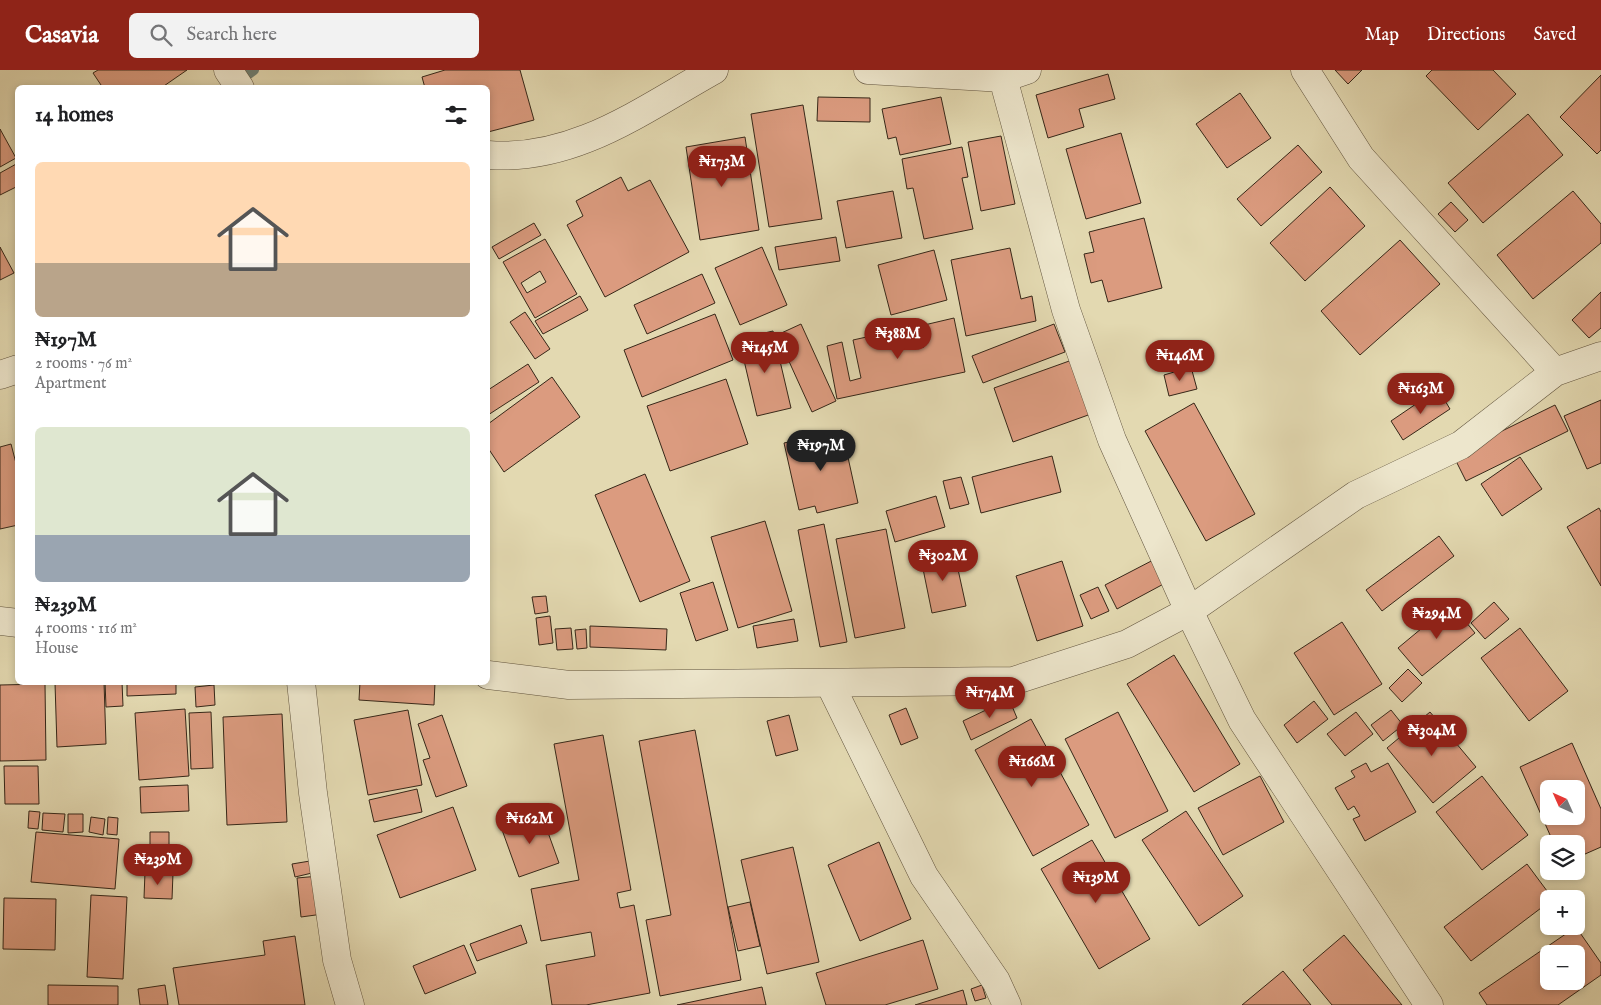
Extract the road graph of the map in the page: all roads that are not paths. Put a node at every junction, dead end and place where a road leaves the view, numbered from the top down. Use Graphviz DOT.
graph roads {
  1 [pos="228,70"];
  2 [pos="714,70"];
  3 [pos="868,70"];
  4 [pos="1305,70"];
  5 [pos="1015,74"];
  6 [pos="238,85"];
  7 [pos="490,155"];
  8 [pos="1601,356"];
  9 [pos="15,370"];
  10 [pos="1555,372"];
  11 [pos="0,375"];
  12 [pos="1190,611"];
  13 [pos="0,621"];
  14 [pos="15,623"];
  15 [pos="490,675"];
  16 [pos="830,684"];
  17 [pos="302,685"];
  18 [pos="350,1005"];
  19 [pos="1007,1005"];
  20 [pos="1429,1005"];
  1 -- 6 [label="street"];
  2 -- 7 [label="street"];
  3 -- 5 [label="street"];
  4 -- 10 [label="street"];
  5 -- 12 [label="street"];
  8 -- 10 [label="street"];
  9 -- 11 [label="street"];
  10 -- 12 [label="street"];
  12 -- 16 [label="street"];
  12 -- 20 [label="street"];
  13 -- 14 [label="street"];
  15 -- 16 [label="street"];
  16 -- 19 [label="street"];
  17 -- 18 [label="street"];
}
